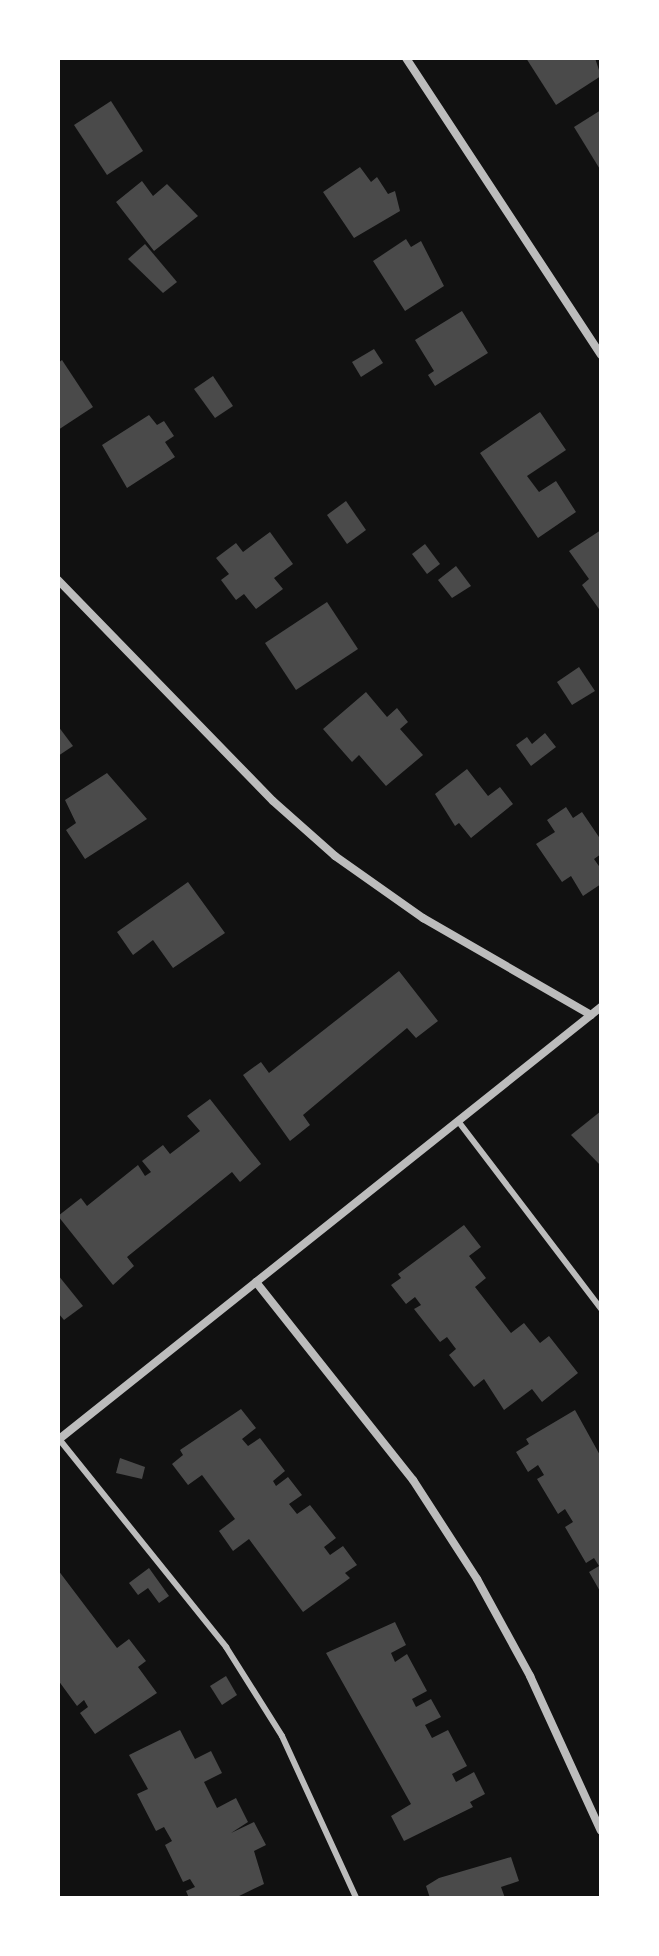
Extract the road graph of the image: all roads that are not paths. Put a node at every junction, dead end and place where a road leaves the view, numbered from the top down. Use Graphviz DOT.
graph roads {
  1 [pos="406,58"];
  2 [pos="601,355"];
  3 [pos="58,580"];
  4 [pos="601,1007"];
  5 [pos="591,1015"];
  6 [pos="458,1121"];
  7 [pos="256,1282"];
  8 [pos="601,1309"];
  9 [pos="58,1440"];
  10 [pos="601,1831"];
  11 [pos="356,1898"];
  1 -- 2 [label="street"];
  3 -- 5 [label="street"];
  4 -- 5 [label="street"];
  5 -- 6 [label="street"];
  6 -- 7 [label="street"];
  6 -- 8 [label="lane"];
  7 -- 9 [label="street"];
  7 -- 10 [label="street"];
  9 -- 11 [label="lane"];
}
